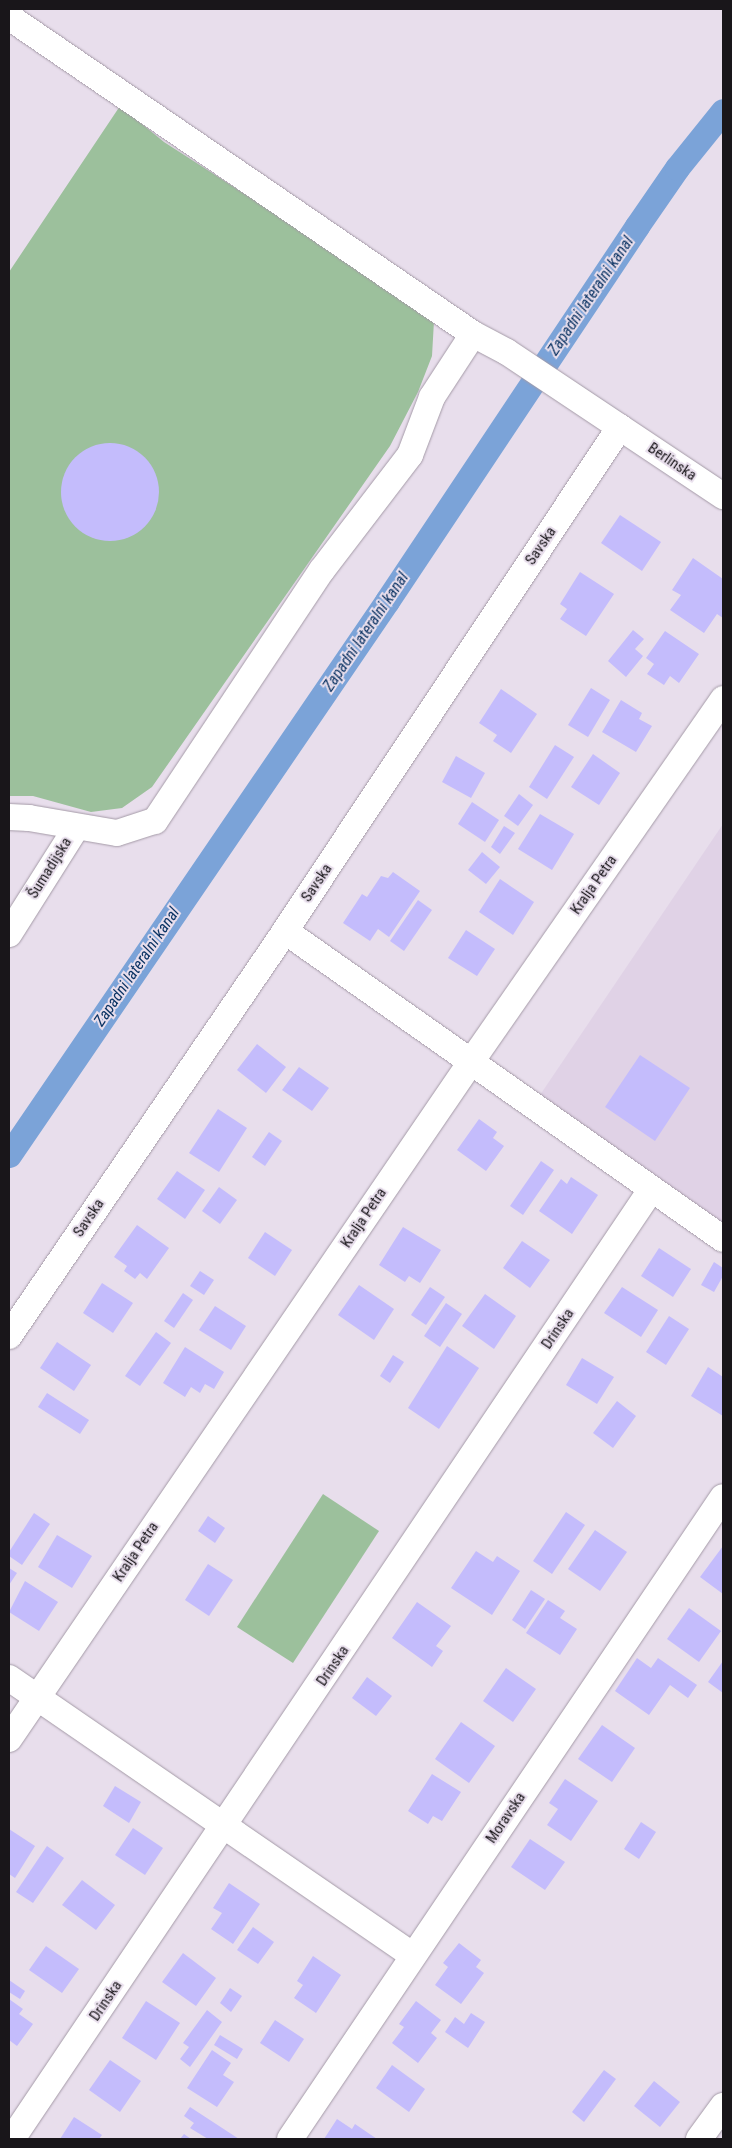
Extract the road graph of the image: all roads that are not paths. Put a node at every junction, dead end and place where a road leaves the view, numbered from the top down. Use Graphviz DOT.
graph roads {
  1 [pos="9,17"];
  2 [pos="473,334"];
  3 [pos="620,427"];
  4 [pos="723,496"];
  5 [pos="723,699"];
  6 [pos="9,818"];
  7 [pos="76,828"];
  8 [pos="285,931"];
  9 [pos="9,934"];
  10 [pos="471,1062"];
  11 [pos="651,1190"];
  12 [pos="723,1239"];
  13 [pos="9,1336"];
  14 [pos="723,1497"];
  15 [pos="9,1678"];
  16 [pos="37,1697"];
  17 [pos="9,1739"];
  18 [pos="225,1827"];
  19 [pos="413,1956"];
  20 [pos="723,2106"];
  21 [pos="12,2139"];
  22 [pos="290,2139"];
  23 [pos="699,2139"];
  1 -- 2 [label="street, Berlinska"];
  2 -- 3 [label="street, Berlinska"];
  2 -- 7 [label="street"];
  3 -- 4 [label="street, Berlinska"];
  3 -- 8 [label="street, Savska"];
  5 -- 10 [label="street, Kralja Petra"];
  6 -- 7 [label="street"];
  7 -- 9 [label="street, Šumadijska"];
  8 -- 10 [label="street"];
  8 -- 13 [label="street, Savska"];
  10 -- 11 [label="street"];
  10 -- 16 [label="street, Kralja Petra"];
  11 -- 12 [label="street"];
  11 -- 18 [label="street, Drinska"];
  14 -- 19 [label="street, Moravska"];
  15 -- 16 [label="street"];
  16 -- 17 [label="street, Kralja Petra"];
  16 -- 18 [label="street"];
  18 -- 19 [label="street"];
  18 -- 21 [label="street, Drinska"];
  19 -- 22 [label="street, Moravska"];
  20 -- 23 [label="street"];
}
